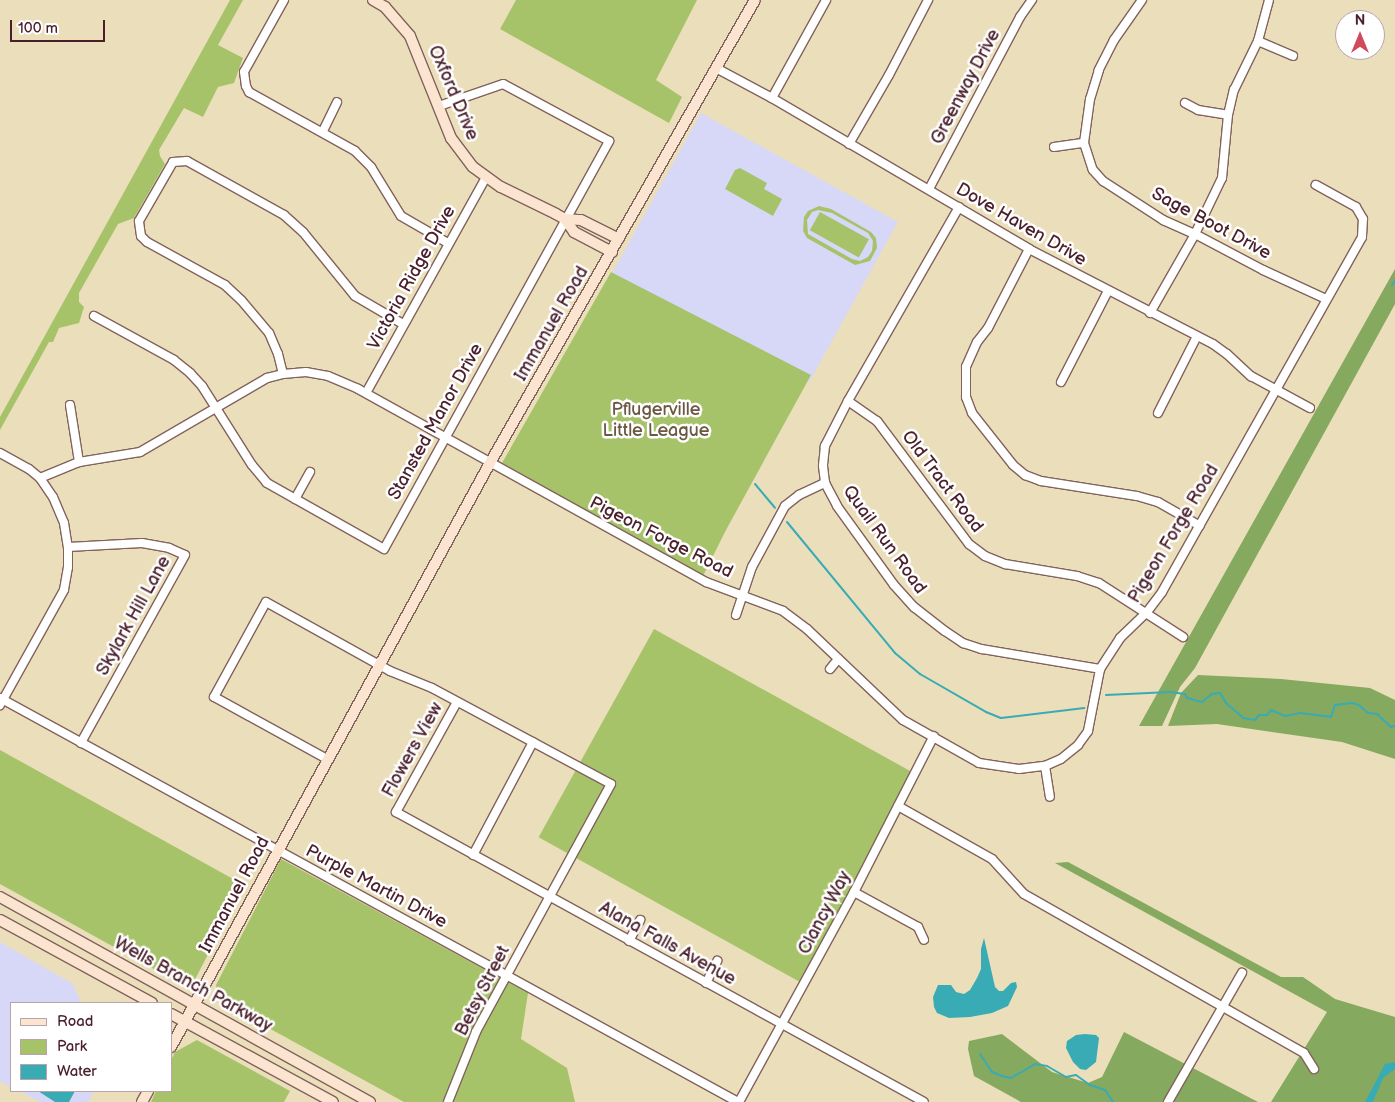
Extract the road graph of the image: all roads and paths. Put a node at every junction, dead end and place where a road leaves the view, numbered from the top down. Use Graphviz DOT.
graph roads {
  1 [pos="284,0"];
  2 [pos="373,0"];
  3 [pos="754,0"];
  4 [pos="826,0"];
  5 [pos="928,0"];
  6 [pos="1032,0"];
  7 [pos="1142,0"];
  8 [pos="1269,0"];
  9 [pos="387,4"];
  10 [pos="1258,41"];
  11 [pos="1294,56"];
  12 [pos="716,68"];
  13 [pos="772,98"];
  14 [pos="338,102"];
  15 [pos="1185,103"];
  16 [pos="440,106"];
  17 [pos="1228,115"];
  18 [pos="323,132"];
  19 [pos="1084,143"];
  20 [pos="849,144"];
  21 [pos="1054,146"];
  22 [pos="486,177"];
  23 [pos="1316,185"];
  24 [pos="929,189"];
  25 [pos="959,207"];
  26 [pos="565,219"];
  27 [pos="1195,234"];
  28 [pos="619,239"];
  29 [pos="448,243"];
  30 [pos="1029,249"];
  31 [pos="612,252"];
  32 [pos="1108,291"];
  33 [pos="1326,298"];
  34 [pos="1150,313"];
  35 [pos="94,316"];
  36 [pos="404,324"];
  37 [pos="1197,336"];
  38 [pos="283,374"];
  39 [pos="1061,382"];
  40 [pos="1274,389"];
  41 [pos="366,393"];
  42 [pos="848,401"];
  43 [pos="70,405"];
  44 [pos="216,406"];
  45 [pos="1310,408"];
  46 [pos="1158,413"];
  47 [pos="443,437"];
  48 [pos="0,452"];
  49 [pos="79,462"];
  50 [pos="490,463"];
  51 [pos="310,472"];
  52 [pos="40,478"];
  53 [pos="825,483"];
  54 [pos="295,499"];
  55 [pos="1200,526"];
  56 [pos="68,547"];
  57 [pos="741,595"];
  58 [pos="1147,612"];
  59 [pos="736,614"];
  60 [pos="1184,637"];
  61 [pos="838,659"];
  62 [pos="380,664"];
  63 [pos="830,669"];
  64 [pos="1100,669"];
  65 [pos="1,701"];
  66 [pos="457,702"];
  67 [pos="934,736"];
  68 [pos="533,742"];
  69 [pos="81,743"];
  70 [pos="327,759"];
  71 [pos="1045,766"];
  72 [pos="1050,797"];
  73 [pos="898,806"];
  74 [pos="396,812"];
  75 [pos="277,850"];
  76 [pos="473,854"];
  77 [pos="854,892"];
  78 [pos="0,897"];
  79 [pos="551,898"];
  80 [pos="0,920"];
  81 [pos="640,920"];
  82 [pos="924,940"];
  83 [pos="629,941"];
  84 [pos="717,961"];
  85 [pos="1242,973"];
  86 [pos="507,974"];
  87 [pos="706,983"];
  88 [pos="150,1002"];
  89 [pos="194,1005"];
  90 [pos="1223,1007"];
  91 [pos="172,1014"];
  92 [pos="185,1021"];
  93 [pos="782,1025"];
  94 [pos="172,1045"];
  95 [pos="1314,1069"];
  96 [pos="333,1102"];
  97 [pos="370,1102"];
  98 [pos="448,1102"];
  99 [pos="739,1102"];
  100 [pos="924,1102"];
  101 [pos="1168,1102"];
  1 -- 18 [label="street"];
  2 -- 9 [label="street, Oxford Drive"];
  3 -- 12 [label="street, Immanuel Road"];
  4 -- 13 [label="street"];
  5 -- 20 [label="street"];
  6 -- 24 [label="street, Greenway Drive"];
  7 -- 19 [label="street, Sage Boot Drive"];
  8 -- 10 [label="street"];
  9 -- 16 [label="street, Oxford Drive"];
  10 -- 11 [label="street"];
  10 -- 17 [label="street"];
  12 -- 13 [label="street, Dove Haven Drive"];
  12 -- 28 [label="street, Immanuel Road"];
  13 -- 20 [label="street, Dove Haven Drive"];
  14 -- 18 [label="street"];
  15 -- 17 [label="street"];
  16 -- 22 [label="street, Oxford Drive"];
  16 -- 26 [label="street, Stansted Manor Drive"];
  17 -- 27 [label="street"];
  18 -- 29 [label="street"];
  19 -- 21 [label="street"];
  19 -- 27 [label="street, Sage Boot Drive"];
  20 -- 24 [label="street, Dove Haven Drive"];
  22 -- 26 [label="street, Oxford Drive"];
  22 -- 29 [label="street, Victoria Ridge Drive"];
  23 -- 33 [label="street, Pigeon Forge Road"];
  24 -- 25 [label="street, Dove Haven Drive"];
  25 -- 30 [label="street, Dove Haven Drive"];
  25 -- 42 [label="street, Quail Run Road"];
  26 -- 28 [label="street"];
  26 -- 31 [label="street"];
  26 -- 47 [label="street, Stansted Manor Drive"];
  27 -- 33 [label="street, Sage Boot Drive"];
  27 -- 34 [label="street"];
  28 -- 31 [label="street, Immanuel Road"];
  29 -- 36 [label="street, Victoria Ridge Drive"];
  30 -- 32 [label="street, Dove Haven Drive"];
  30 -- 55 [label="street"];
  31 -- 50 [label="street, Immanuel Road"];
  32 -- 34 [label="street, Dove Haven Drive"];
  32 -- 39 [label="street"];
  33 -- 40 [label="street, Pigeon Forge Road"];
  34 -- 37 [label="street, Dove Haven Drive"];
  35 -- 44 [label="street, Stansted Manor Drive"];
  36 -- 38 [label="street"];
  36 -- 41 [label="street, Victoria Ridge Drive"];
  37 -- 40 [label="street, Dove Haven Drive"];
  37 -- 46 [label="street"];
  38 -- 41 [label="street, Pigeon Forge Road"];
  38 -- 44 [label="street, Pigeon Forge Road"];
  40 -- 45 [label="street, Dove Haven Drive"];
  40 -- 55 [label="street, Pigeon Forge Road"];
  41 -- 47 [label="street, Pigeon Forge Road"];
  42 -- 53 [label="street, Quail Run Road"];
  42 -- 58 [label="street, Old Tract Road"];
  43 -- 49 [label="street"];
  44 -- 49 [label="street, Pigeon Forge Road"];
  44 -- 54 [label="street, Stansted Manor Drive"];
  47 -- 50 [label="street, Pigeon Forge Road"];
  47 -- 54 [label="street, Stansted Manor Drive"];
  48 -- 52 [label="street"];
  49 -- 52 [label="street, Pigeon Forge Road"];
  50 -- 57 [label="street, Pigeon Forge Road"];
  50 -- 62 [label="street, Immanuel Road"];
  51 -- 54 [label="street"];
  52 -- 56 [label="street"];
  53 -- 57 [label="street"];
  53 -- 64 [label="street, Quail Run Road"];
  55 -- 58 [label="street, Pigeon Forge Road"];
  56 -- 65 [label="street"];
  56 -- 69 [label="street, Skylark Hill Lane"];
  57 -- 59 [label="street"];
  57 -- 61 [label="street, Pigeon Forge Road"];
  58 -- 60 [label="street, Old Tract Road"];
  58 -- 64 [label="street, Pigeon Forge Road"];
  61 -- 63 [label="street"];
  61 -- 67 [label="street, Pigeon Forge Road"];
  62 -- 66 [label="street"];
  62 -- 70 [label="street, Immanuel Road"];
  62 -- 70 [label="street"];
  64 -- 71 [label="street, Pigeon Forge Road"];
  65 -- 69 [label="street, Purple Martin Drive"];
  66 -- 68 [label="street"];
  66 -- 74 [label="street, Flowers View"];
  67 -- 71 [label="street, Pigeon Forge Road"];
  67 -- 73 [label="street, Clancy Way"];
  68 -- 76 [label="street"];
  68 -- 79 [label="street, Betsy Street"];
  69 -- 75 [label="street, Purple Martin Drive"];
  70 -- 75 [label="street, Immanuel Road"];
  71 -- 72 [label="street"];
  73 -- 77 [label="street, Clancy Way"];
  73 -- 90 [label="street"];
  74 -- 76 [label="street, Alana Falls Avenue"];
  75 -- 86 [label="street, Purple Martin Drive"];
  75 -- 89 [label="street, Immanuel Road"];
  76 -- 79 [label="street, Alana Falls Avenue"];
  77 -- 82 [label="street"];
  77 -- 93 [label="street, Clancy Way"];
  78 -- 89 [label="street, Wells Branch Parkway"];
  79 -- 83 [label="street, Alana Falls Avenue"];
  79 -- 86 [label="street, Betsy Street"];
  80 -- 88 [label="street, Wells Branch Parkway"];
  81 -- 83 [label="street"];
  83 -- 87 [label="street, Alana Falls Avenue"];
  84 -- 87 [label="street"];
  85 -- 90 [label="street"];
  86 -- 98 [label="street, Betsy Street"];
  86 -- 99 [label="street, Purple Martin Drive"];
  87 -- 93 [label="street, Alana Falls Avenue"];
  89 -- 92 [label="street, Immanuel Road"];
  89 -- 97 [label="street, Wells Branch Parkway"];
  90 -- 95 [label="street"];
  90 -- 101 [label="street"];
  91 -- 92 [label="street, Wells Branch Parkway"];
  92 -- 94 [label="street, Immanuel Road"];
  92 -- 96 [label="street, Wells Branch Parkway"];
  93 -- 99 [label="street, Clancy Way"];
  93 -- 100 [label="street, Alana Falls Avenue"];
}
